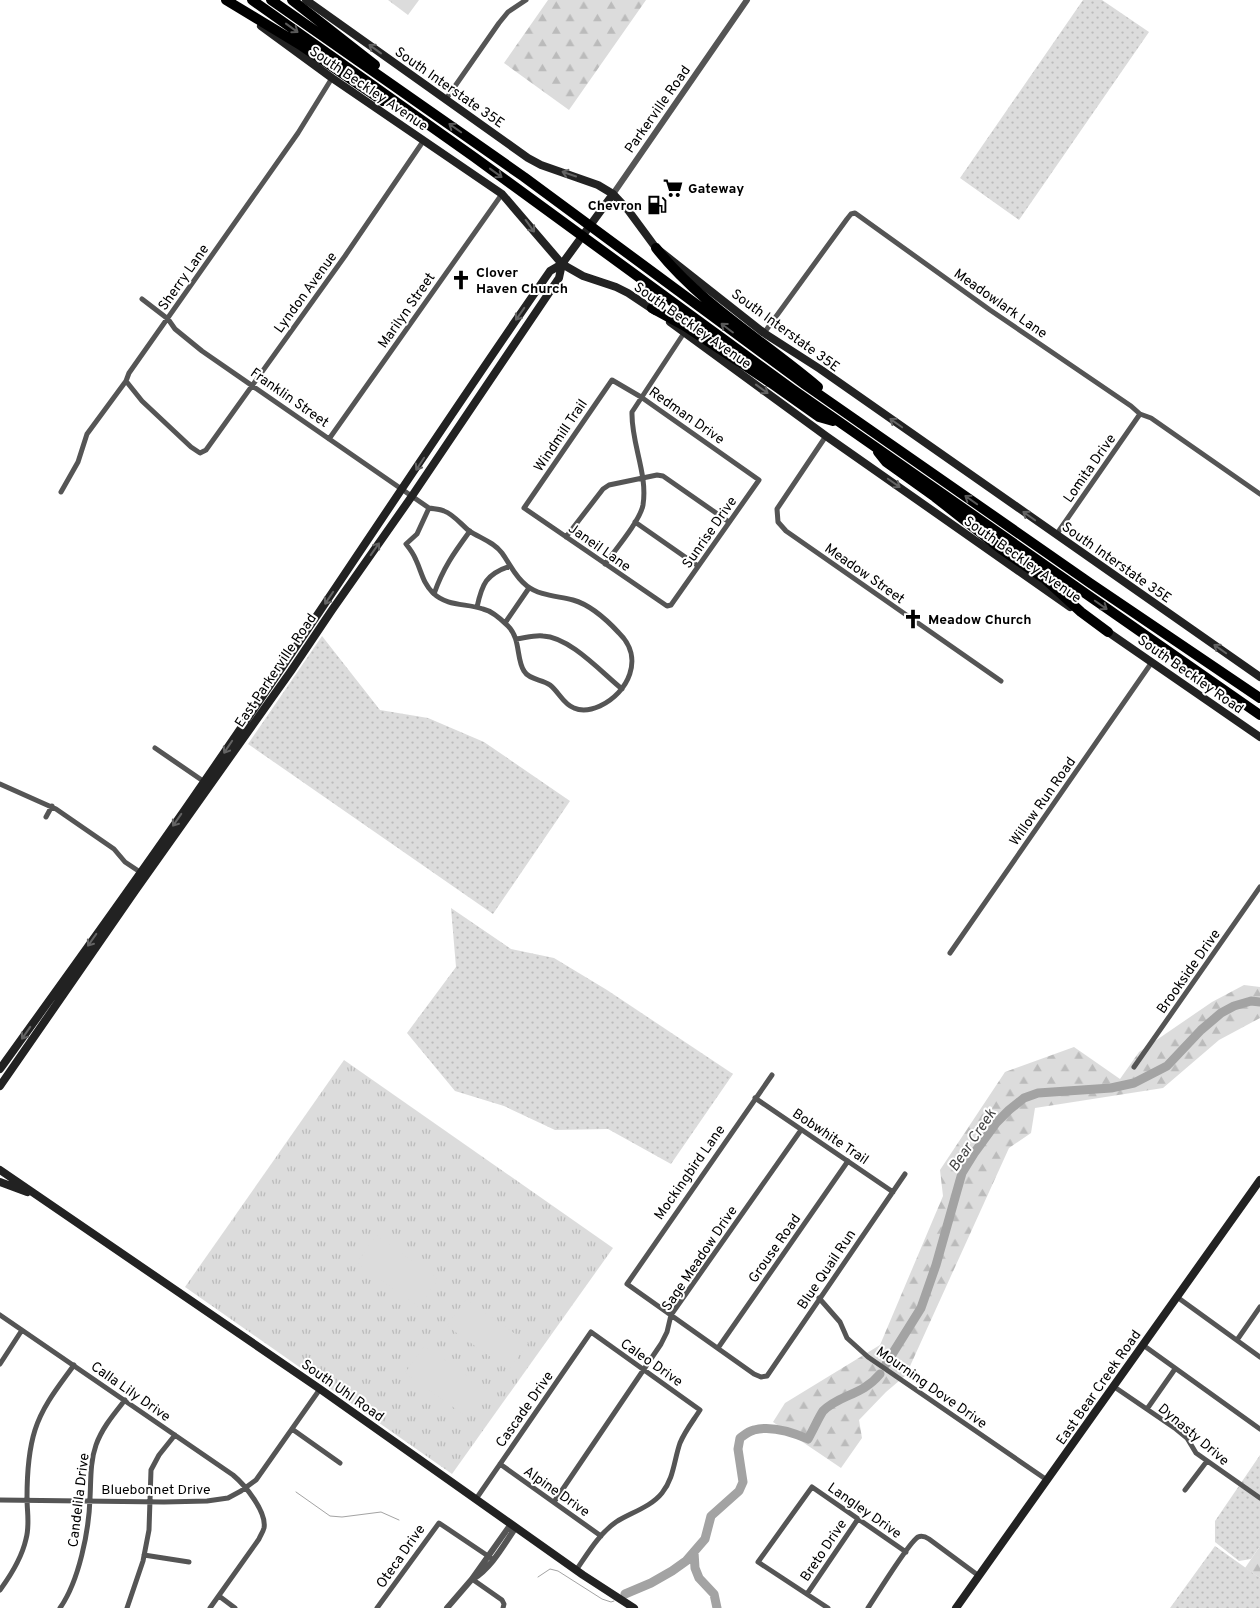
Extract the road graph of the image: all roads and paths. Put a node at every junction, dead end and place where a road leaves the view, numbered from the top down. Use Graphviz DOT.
graph roads {
  1 [pos="222,0"];
  2 [pos="226,0"];
  3 [pos="252,0"];
  4 [pos="271,0"];
  5 [pos="292,0"];
  6 [pos="306,0"];
  7 [pos="526,0"];
  8 [pos="748,0"];
  9 [pos="332,78"];
  10 [pos="446,99"];
  11 [pos="420,103"];
  12 [pos="424,140"];
  13 [pos="474,157"];
  14 [pos="502,194"];
  15 [pos="613,194"];
  16 [pos="587,231"];
  17 [pos="656,248"];
  18 [pos="562,264"];
  19 [pos="537,291"];
  20 [pos="546,297"];
  21 [pos="142,299"];
  22 [pos="652,308"];
  23 [pos="168,319"];
  24 [pos="764,332"];
  25 [pos="684,333"];
  26 [pos="612,380"];
  27 [pos="126,382"];
  28 [pos="253,386"];
  29 [pos="464,396"];
  30 [pos="641,397"];
  31 [pos="474,403"];
  32 [pos="1140,414"];
  33 [pos="852,418"];
  34 [pos="838,422"];
  35 [pos="826,436"];
  36 [pos="329,439"];
  37 [pos="434,442"];
  38 [pos="875,446"];
  39 [pos="748,471"];
  40 [pos="425,477"];
  41 [pos="642,477"];
  42 [pos="403,490"];
  43 [pos="61,492"];
  44 [pos="1260,494"];
  45 [pos="412,496"];
  46 [pos="526,504"];
  47 [pos="430,508"];
  48 [pos="635,522"];
  49 [pos="729,522"];
  50 [pos="470,531"];
  51 [pos="1056,535"];
  52 [pos="566,537"];
  53 [pos="605,564"];
  54 [pos="510,566"];
  55 [pos="698,566"];
  56 [pos="529,588"];
  57 [pos="434,594"];
  58 [pos="667,606"];
  59 [pos="477,607"];
  60 [pos="1141,617"];
  61 [pos="505,623"];
  62 [pos="1108,632"];
  63 [pos="516,639"];
  64 [pos="1152,662"];
  65 [pos="1260,677"];
  66 [pos="1001,682"];
  67 [pos="270,685"];
  68 [pos="622,689"];
  69 [pos="278,690"];
  70 [pos="1260,690"];
  71 [pos="1260,698"];
  72 [pos="1260,715"];
  73 [pos="1260,737"];
  74 [pos="155,748"];
  75 [pos="0,784"];
  76 [pos="208,784"];
  77 [pos="52,806"];
  78 [pos="46,817"];
  79 [pos="143,874"];
  80 [pos="1260,887"];
  81 [pos="111,920"];
  82 [pos="950,953"];
  83 [pos="51,997"];
  84 [pos="58,1002"];
  85 [pos="1134,1067"];
  86 [pos="0,1069"];
  87 [pos="772,1074"];
  88 [pos="0,1086"];
  89 [pos="756,1098"];
  90 [pos="802,1130"];
  91 [pos="848,1161"];
  92 [pos="0,1170"];
  93 [pos="905,1174"];
  94 [pos="0,1182"];
  95 [pos="1260,1182"];
  96 [pos="893,1192"];
  97 [pos="36,1195"];
  98 [pos="1177,1297"];
  99 [pos="819,1298"];
  100 [pos="1260,1307"];
  101 [pos="0,1315"];
  102 [pos="671,1315"];
  103 [pos="22,1330"];
  104 [pos="591,1332"];
  105 [pos="1237,1340"];
  106 [pos="1143,1345"];
  107 [pos="718,1348"];
  108 [pos="1260,1357"];
  109 [pos="0,1364"];
  110 [pos="74,1365"];
  111 [pos="1175,1369"];
  112 [pos="644,1370"];
  113 [pos="1113,1386"];
  114 [pos="320,1389"];
  115 [pos="125,1400"];
  116 [pos="1147,1410"];
  117 [pos="292,1429"];
  118 [pos="1260,1429"];
  119 [pos="175,1435"];
  120 [pos="1207,1461"];
  121 [pos="340,1462"];
  122 [pos="500,1464"];
  123 [pos="1047,1480"];
  124 [pos="246,1487"];
  125 [pos="1186,1490"];
  126 [pos="1260,1498"];
  127 [pos="476,1499"];
  128 [pos="0,1500"];
  129 [pos="27,1500"];
  130 [pos="90,1500"];
  131 [pos="150,1502"];
  132 [pos="554,1502"];
  133 [pos="858,1519"];
  134 [pos="514,1526"];
  135 [pos="601,1536"];
  136 [pos="906,1552"];
  137 [pos="144,1556"];
  138 [pos="491,1558"];
  139 [pos="189,1562"];
  140 [pos="576,1570"];
  141 [pos="979,1576"];
  142 [pos="472,1579"];
  143 [pos="0,1590"];
  144 [pos="807,1594"];
  145 [pos="219,1596"];
  146 [pos="60,1608"];
  147 [pos="127,1608"];
  148 [pos="210,1608"];
  149 [pos="235,1608"];
  150 [pos="377,1608"];
  151 [pos="447,1608"];
  152 [pos="503,1608"];
  153 [pos="634,1608"];
  154 [pos="828,1608"];
  155 [pos="868,1608"];
  156 [pos="956,1608"];
  1 -- 9 [label="main road, South Beckley Avenue"];
  2 -- 13 [label="highway"];
  3 -- 13 [label="highway, one-way"];
  4 -- 11 [label="highway"];
  5 -- 11 [label="highway"];
  10 -- 6 [label="main road, South Interstate 35E, one-way"];
  7 -- 10 [label="street"];
  8 -- 15 [label="street, Parkerville Road"];
  9 -- 12 [label="main road, South Beckley Avenue"];
  9 -- 23 [label="street, Sherry Lane"];
  15 -- 10 [label="main road, South Interstate 35E, one-way"];
  33 -- 11 [label="highway, one-way"];
  12 -- 14 [label="main road, South Beckley Avenue"];
  12 -- 28 [label="street, Lyndon Avenue"];
  13 -- 34 [label="highway, one-way"];
  14 -- 18 [label="main road, South Beckley Avenue, one-way"];
  14 -- 36 [label="street, Marilyn Street"];
  15 -- 16 [label="main road, Parkerville Road"];
  15 -- 17 [label="main road, South Interstate 35E"];
  16 -- 18 [label="main road, East Parkerville Road"];
  17 -- 24 [label="main road, South Interstate 35E"];
  17 -- 33 [label="highway"];
  18 -- 19 [label="main road, East Parkerville Road"];
  18 -- 20 [label="main road, East Parkerville Road"];
  18 -- 22 [label="main road, South Beckley Avenue"];
  19 -- 20 [label="main road"];
  19 -- 29 [label="main road, East Parkerville Road, one-way"];
  20 -- 31 [label="main road, East Parkerville Road"];
  21 -- 23 [label="street, Franklin Street"];
  22 -- 25 [label="main road, South Beckley Avenue"];
  22 -- 34 [label="highway"];
  23 -- 27 [label="street, Sherry Lane"];
  23 -- 28 [label="street, Franklin Street"];
  24 -- 32 [label="street, Meadowlark Lane"];
  51 -- 24 [label="main road, South Interstate 35E, one-way"];
  25 -- 30 [label="street"];
  25 -- 35 [label="main road, South Beckley Avenue, one-way"];
  26 -- 30 [label="street, Redman Drive"];
  26 -- 46 [label="street, Windmill Trail"];
  27 -- 28 [label="street, Lyndon Avenue"];
  27 -- 43 [label="street, Sherry Lane"];
  28 -- 36 [label="street, Franklin Street"];
  29 -- 31 [label="main road"];
  29 -- 37 [label="main road, East Parkerville Road"];
  30 -- 39 [label="street, Redman Drive"];
  30 -- 41 [label="street"];
  31 -- 40 [label="main road, East Parkerville Road"];
  32 -- 44 [label="street, Meadowlark Lane"];
  32 -- 51 [label="street, Lomita Drive"];
  60 -- 33 [label="highway, one-way"];
  34 -- 38 [label="highway"];
  35 -- 62 [label="main road, South Beckley Avenue, one-way"];
  35 -- 66 [label="street, Meadow Street"];
  36 -- 42 [label="street, Franklin Street"];
  37 -- 40 [label="main road"];
  37 -- 42 [label="main road, East Parkerville Road, one-way"];
  38 -- 62 [label="highway"];
  38 -- 72 [label="highway, one-way"];
  39 -- 49 [label="street, Sunrise Drive"];
  40 -- 45 [label="main road, East Parkerville Road"];
  41 -- 48 [label="street"];
  41 -- 49 [label="street"];
  41 -- 52 [label="street"];
  42 -- 45 [label="street, Franklin Street"];
  42 -- 67 [label="main road, East Parkerville Road, one-way"];
  45 -- 47 [label="street, Franklin Street"];
  69 -- 45 [label="main road, East Parkerville Road, one-way"];
  46 -- 52 [label="street, Janeil Lane"];
  47 -- 50 [label="street, Franklin Street"];
  47 -- 57 [label="street"];
  48 -- 53 [label="street"];
  48 -- 55 [label="street"];
  49 -- 55 [label="street, Sunrise Drive"];
  50 -- 54 [label="street, Franklin Street"];
  50 -- 57 [label="street"];
  65 -- 51 [label="main road, South Interstate 35E, one-way"];
  52 -- 53 [label="street, Janeil Lane"];
  53 -- 58 [label="street, Janeil Lane"];
  54 -- 56 [label="street, Franklin Street"];
  54 -- 59 [label="street"];
  55 -- 58 [label="street, Sunrise Drive"];
  56 -- 61 [label="street"];
  56 -- 68 [label="street"];
  57 -- 59 [label="street"];
  59 -- 61 [label="street"];
  60 -- 70 [label="highway"];
  60 -- 71 [label="highway"];
  61 -- 63 [label="street"];
  62 -- 64 [label="main road, South Beckley Road"];
  63 -- 68 [label="street"];
  63 -- 68 [label="street"];
  64 -- 73 [label="main road, South Beckley Road"];
  64 -- 82 [label="street, Willow Run Road"];
  67 -- 69 [label="main road"];
  67 -- 76 [label="main road, East Parkerville Road, one-way"];
  69 -- 76 [label="main road, East Parkerville Road"];
  74 -- 76 [label="street"];
  75 -- 77 [label="street"];
  76 -- 79 [label="main road, East Parkerville Road"];
  77 -- 78 [label="street"];
  77 -- 79 [label="street"];
  79 -- 81 [label="main road, East Parkerville Road"];
  80 -- 85 [label="street, Brookside Drive"];
  81 -- 83 [label="main road, East Parkerville Road, one-way"];
  81 -- 84 [label="main road, East Parkerville Road"];
  83 -- 84 [label="main road"];
  83 -- 86 [label="main road, East Parkerville Road, one-way"];
  84 -- 88 [label="main road, East Parkerville Road"];
  87 -- 89 [label="street, Mockingbird Lane"];
  89 -- 90 [label="street, Bobwhite Trail"];
  89 -- 102 [label="street, Mockingbird Lane"];
  90 -- 91 [label="street, Bobwhite Trail"];
  90 -- 102 [label="street, Sage Meadow Drive"];
  91 -- 96 [label="street, Bobwhite Trail"];
  91 -- 107 [label="street, Grouse Road"];
  92 -- 97 [label="main road, South Uhl Road"];
  93 -- 96 [label="street, Blue Quail Run"];
  94 -- 97 [label="main road, South Uhl Road"];
  95 -- 98 [label="main road, East Bear Creek Road"];
  96 -- 99 [label="street, Blue Quail Run"];
  97 -- 114 [label="main road, South Uhl Road"];
  98 -- 105 [label="street"];
  98 -- 106 [label="main road, East Bear Creek Road"];
  99 -- 107 [label="street, Blue Quail Run"];
  99 -- 123 [label="street, Mourning Dove Drive"];
  100 -- 105 [label="street"];
  101 -- 103 [label="street, Calla Lily Drive"];
  102 -- 107 [label="street"];
  102 -- 112 [label="street, Sage Meadow Drive"];
  103 -- 109 [label="street"];
  103 -- 110 [label="street, Calla Lily Drive"];
  104 -- 112 [label="street, Caleo Drive"];
  104 -- 122 [label="street, Cascade Drive"];
  105 -- 108 [label="street"];
  106 -- 111 [label="street"];
  106 -- 113 [label="main road, East Bear Creek Road"];
  110 -- 115 [label="street, Calla Lily Drive"];
  110 -- 129 [label="street"];
  111 -- 116 [label="street"];
  111 -- 118 [label="street"];
  112 -- 132 [label="street, Sage Meadow Drive"];
  112 -- 135 [label="street, Caleo Drive"];
  113 -- 116 [label="street, Dynasty Drive"];
  113 -- 123 [label="main road, East Bear Creek Road"];
  114 -- 117 [label="street, Bluebonnet Drive"];
  114 -- 127 [label="main road, South Uhl Road"];
  115 -- 119 [label="street, Calla Lily Drive"];
  115 -- 130 [label="street, Candelila Drive"];
  116 -- 120 [label="street, Dynasty Drive"];
  117 -- 121 [label="street"];
  117 -- 124 [label="street, Bluebonnet Drive"];
  119 -- 124 [label="street, Calla Lily Drive"];
  119 -- 131 [label="street"];
  120 -- 125 [label="street"];
  120 -- 126 [label="street, Dynasty Drive"];
  122 -- 127 [label="street, Cascade Drive"];
  122 -- 132 [label="street, Alpine Drive"];
  123 -- 141 [label="main road, East Bear Creek Road"];
  124 -- 131 [label="street, Bluebonnet Drive"];
  124 -- 145 [label="street"];
  127 -- 134 [label="main road, South Uhl Road"];
  128 -- 129 [label="street, Bluebonnet Drive"];
  129 -- 130 [label="street, Bluebonnet Drive"];
  129 -- 143 [label="street"];
  130 -- 131 [label="street, Bluebonnet Drive"];
  130 -- 146 [label="street, Candelila Drive"];
  131 -- 137 [label="street"];
  132 -- 135 [label="street, Alpine Drive"];
  133 -- 136 [label="street, Langley Drive"];
  133 -- 144 [label="street, Breto Drive"];
  133 -- 144 [label="street, Langley Drive"];
  134 -- 138 [label="street"];
  134 -- 140 [label="main road, South Uhl Road"];
  135 -- 140 [label="street"];
  136 -- 141 [label="street"];
  136 -- 155 [label="street"];
  137 -- 139 [label="street"];
  137 -- 147 [label="street"];
  138 -- 142 [label="street"];
  138 -- 150 [label="street, Oteca Drive"];
  140 -- 153 [label="main road, South Uhl Road"];
  141 -- 156 [label="main road, East Bear Creek Road"];
  142 -- 151 [label="street"];
  142 -- 152 [label="street"];
  144 -- 154 [label="street"];
  145 -- 148 [label="street"];
  145 -- 149 [label="street"];
}
